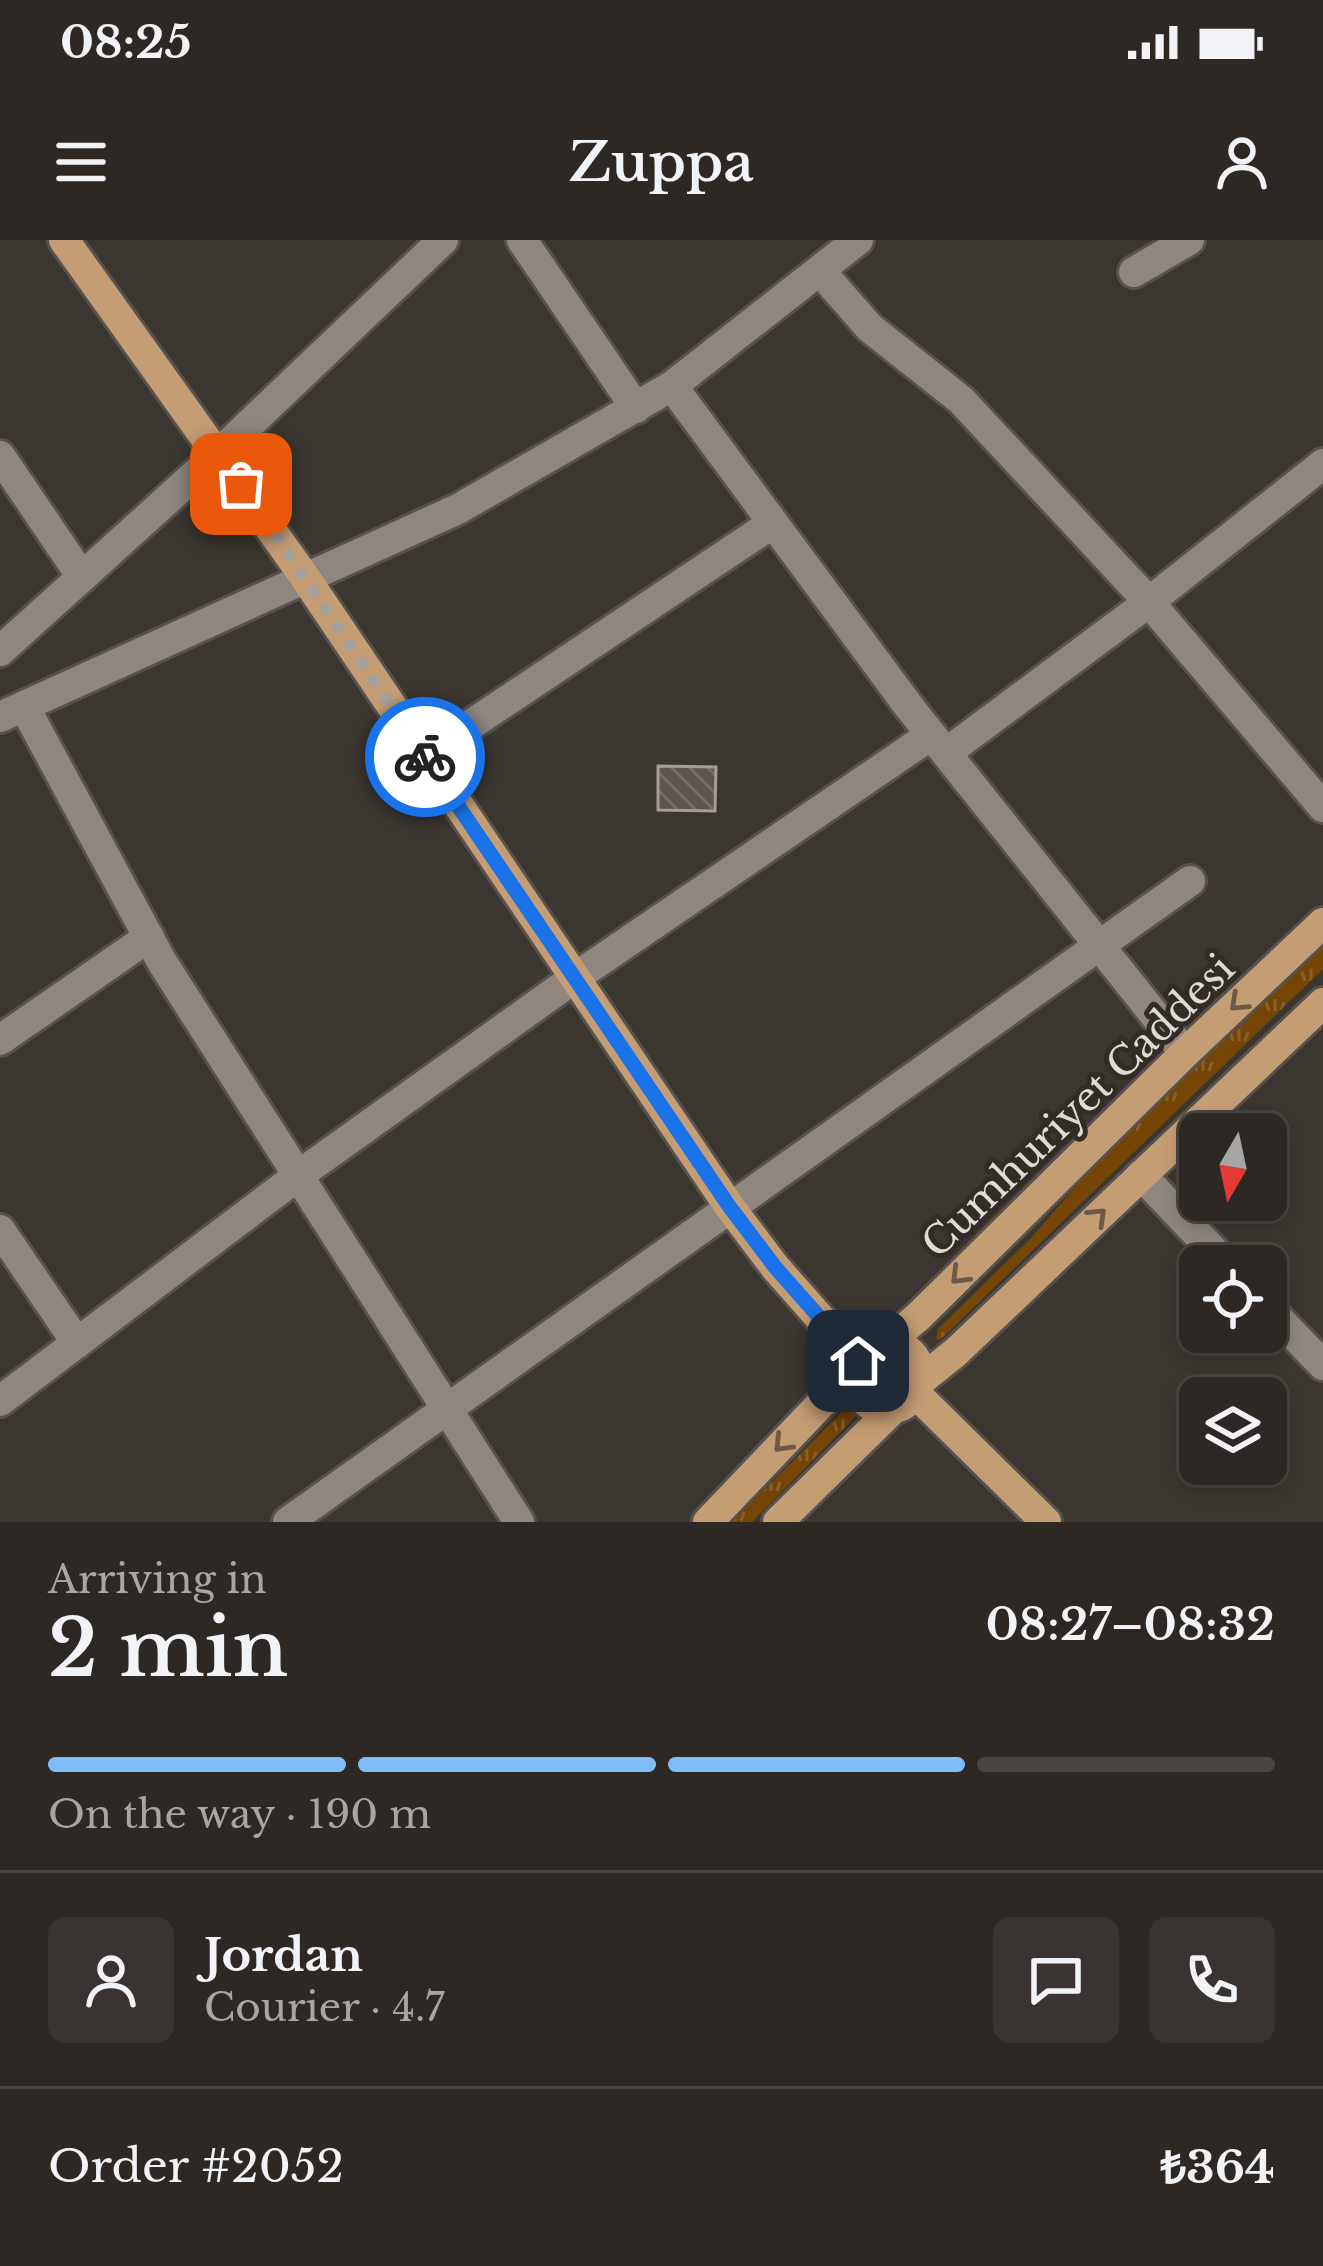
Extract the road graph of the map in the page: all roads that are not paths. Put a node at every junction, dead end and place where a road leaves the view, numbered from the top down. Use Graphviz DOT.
graph roads {
  1 [pos="64,240"];
  2 [pos="443,240"];
  3 [pos="564,240"];
  4 [pos="858,240"];
  5 [pos="1189,240"];
  6 [pos="530,250"];
  7 [pos="820,271"];
  8 [pos="1134,272"];
  9 [pos="672,386"];
  10 [pos="636,408"];
  11 [pos="219,453"];
  12 [pos="0,456"];
  13 [pos="1323,464"];
  14 [pos="773,523"];
  15 [pos="304,576"];
  16 [pos="82,577"];
  17 [pos="1149,602"];
  18 [pos="0,651"];
  19 [pos="12,711"];
  20 [pos="938,744"];
  21 [pos="424,756"];
  22 [pos="1323,807"];
  23 [pos="1190,881"];
  24 [pos="1323,923"];
  25 [pos="148,937"];
  26 [pos="1100,946"];
  27 [pos="573,979"];
  28 [pos="1323,1003"];
  29 [pos="0,1040"];
  30 [pos="1185,1052"];
  31 [pos="299,1175"];
  32 [pos="1141,1175"];
  33 [pos="729,1206"];
  34 [pos="0,1230"];
  35 [pos="1208,1245"];
  36 [pos="1287,1328"];
  37 [pos="77,1342"];
  38 [pos="886,1344"];
  39 [pos="857,1364"];
  40 [pos="1323,1365"];
  41 [pos="909,1394"];
  42 [pos="0,1401"];
  43 [pos="446,1408"];
  44 [pos="288,1522"];
  45 [pos="519,1522"];
  46 [pos="708,1522"];
  47 [pos="778,1522"];
  48 [pos="1046,1522"];
  1 -- 11 [label="main road"];
  2 -- 11 [label="street"];
  3 -- 6 [label="street"];
  4 -- 7 [label="street"];
  5 -- 8 [label="street"];
  6 -- 10 [label="street"];
  7 -- 9 [label="street"];
  7 -- 17 [label="street"];
  9 -- 10 [label="street"];
  9 -- 14 [label="street"];
  10 -- 15 [label="street"];
  11 -- 15 [label="main road"];
  11 -- 16 [label="street"];
  12 -- 16 [label="street"];
  13 -- 17 [label="street"];
  14 -- 20 [label="street"];
  14 -- 21 [label="street"];
  15 -- 19 [label="street"];
  15 -- 21 [label="main road"];
  16 -- 18 [label="street"];
  17 -- 20 [label="street"];
  17 -- 22 [label="street"];
  19 -- 25 [label="street"];
  20 -- 26 [label="street"];
  20 -- 27 [label="street"];
  21 -- 27 [label="main road"];
  23 -- 26 [label="street"];
  24 -- 30 [label="main road, Cumhuriyet Caddesi, one-way"];
  25 -- 29 [label="street"];
  25 -- 31 [label="street"];
  26 -- 30 [label="street"];
  26 -- 33 [label="street"];
  27 -- 31 [label="street"];
  27 -- 33 [label="main road"];
  28 -- 32 [label="main road"];
  30 -- 38 [label="main road, Cumhuriyet Caddesi, one-way"];
  31 -- 37 [label="street"];
  31 -- 43 [label="street"];
  32 -- 35 [label="street"];
  41 -- 32 [label="main road, one-way"];
  33 -- 39 [label="main road"];
  33 -- 43 [label="street"];
  34 -- 37 [label="street"];
  36 -- 40 [label="street"];
  37 -- 42 [label="street"];
  38 -- 39 [label="main road, Cumhuriyet Caddesi"];
  38 -- 41 [label="main road"];
  39 -- 41 [label="main road"];
  39 -- 46 [label="main road, Cumhuriyet Caddesi, one-way"];
  41 -- 47 [label="main road"];
  41 -- 48 [label="main road"];
  43 -- 44 [label="street"];
  43 -- 45 [label="street"];
}
